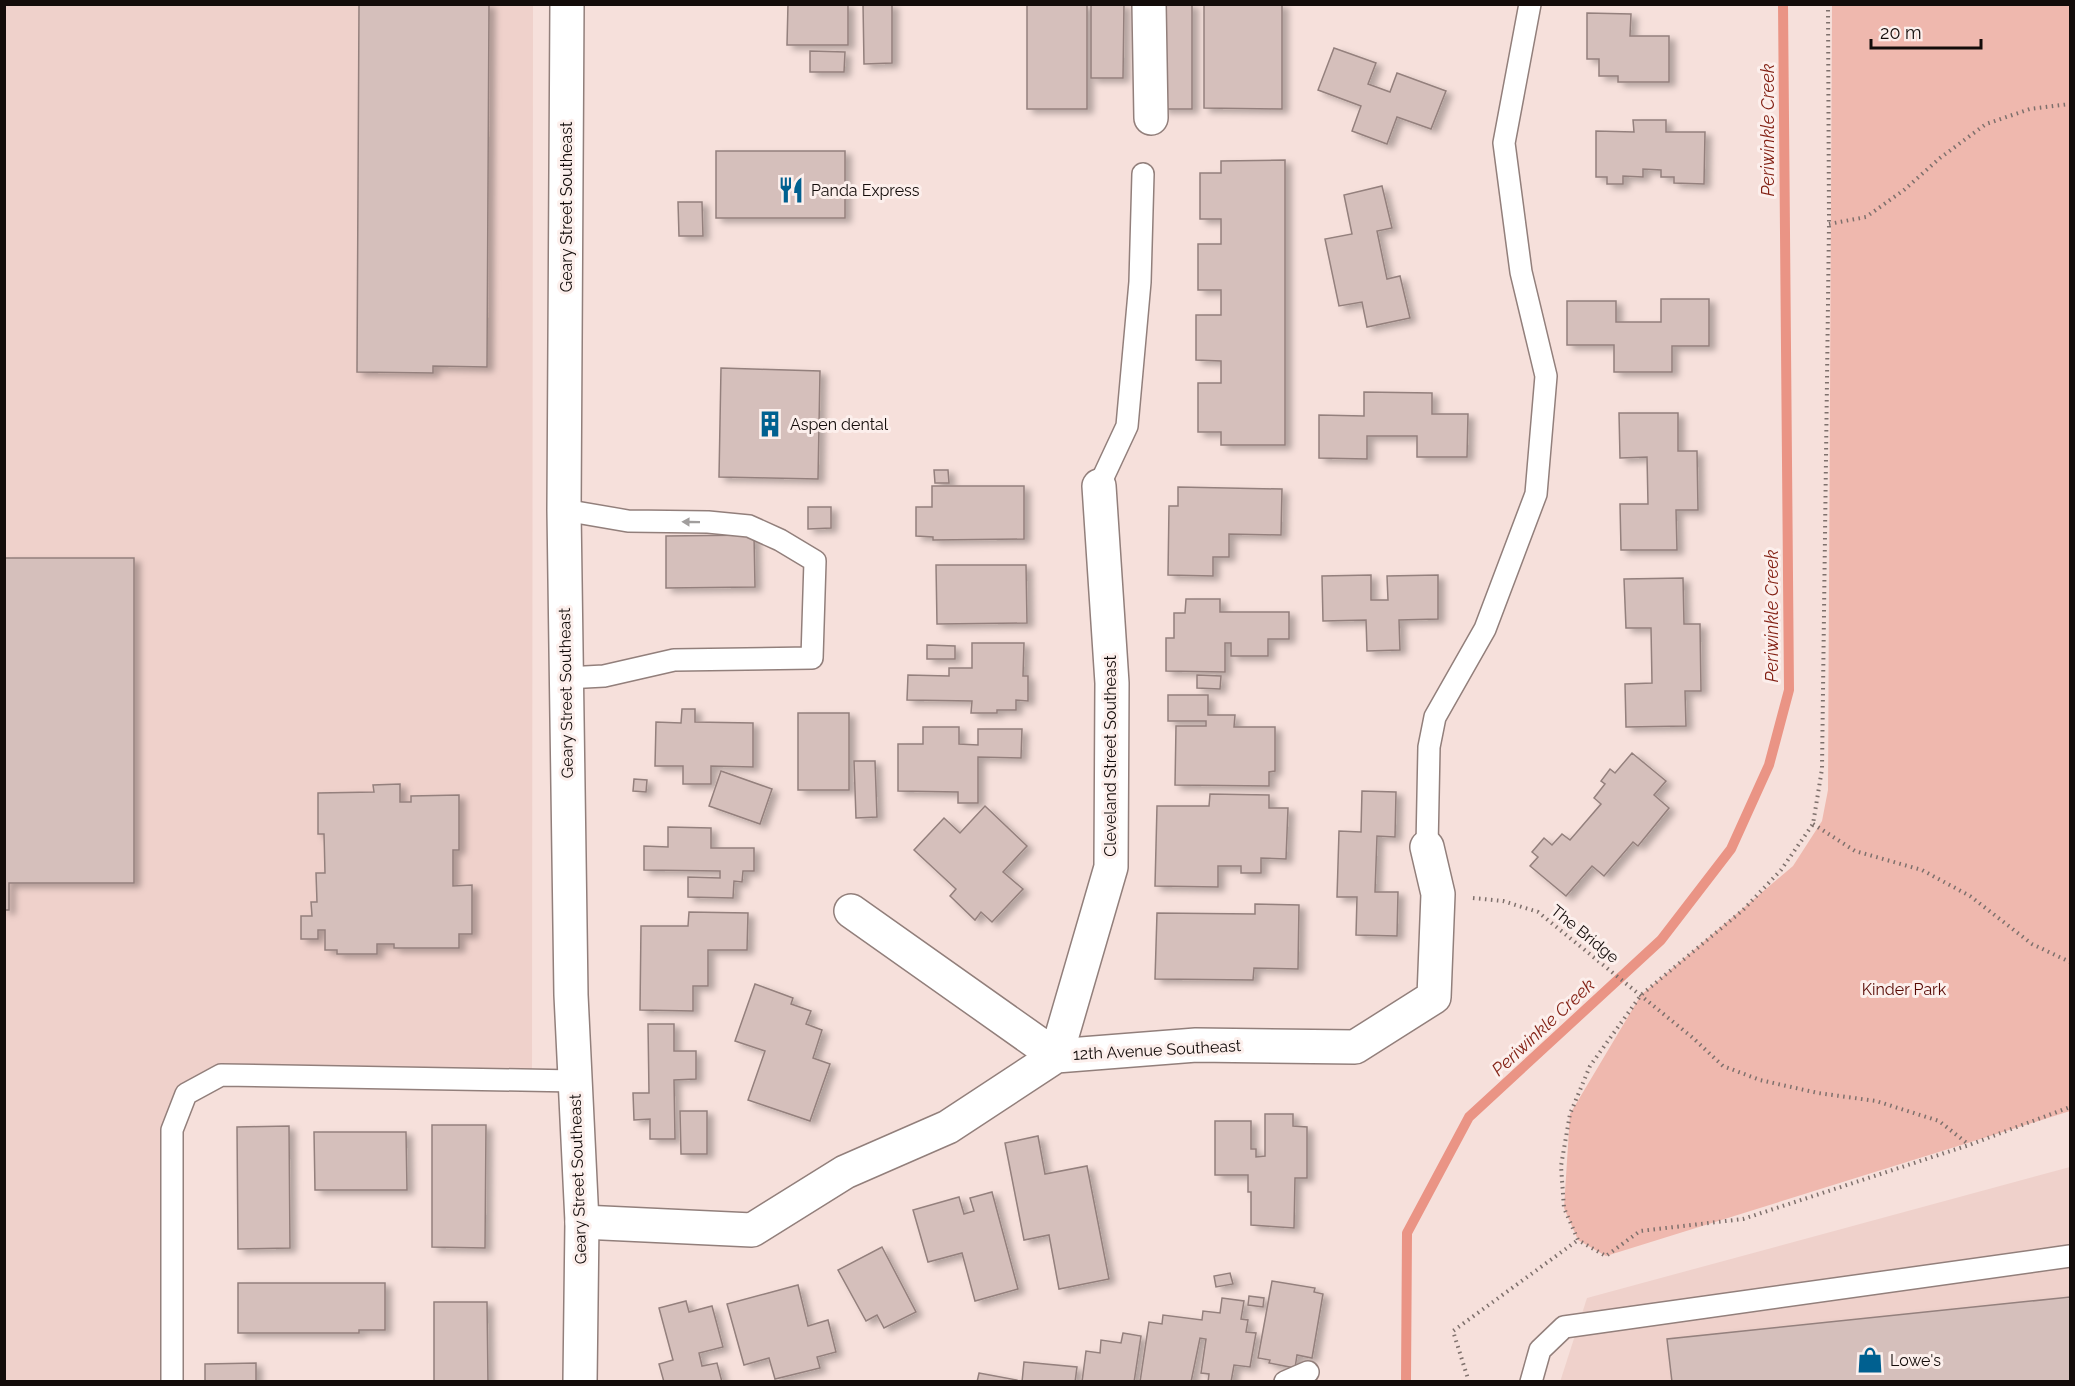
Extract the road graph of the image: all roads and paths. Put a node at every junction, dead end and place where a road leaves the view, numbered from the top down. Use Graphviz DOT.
graph roads {
  1 [pos="567,4"];
  2 [pos="1149,4"];
  3 [pos="1530,4"];
  4 [pos="1828,4"];
  5 [pos="2070,104"];
  6 [pos="1151,118"];
  7 [pos="1143,174"];
  8 [pos="1829,224"];
  9 [pos="1099,486"];
  10 [pos="564,510"];
  11 [pos="566,678"];
  12 [pos="1813,824"];
  13 [pos="1427,847"];
  14 [pos="1438,894"];
  15 [pos="851,911"];
  16 [pos="2070,962"];
  17 [pos="1641,995"];
  18 [pos="1056,1056"];
  19 [pos="575,1081"];
  20 [pos="2070,1107"];
  21 [pos="1969,1145"];
  22 [pos="582,1222"];
  23 [pos="1578,1240"];
  24 [pos="2070,1256"];
  25 [pos="1308,1372"];
  26 [pos="172,1382"];
  27 [pos="580,1382"];
  28 [pos="1285,1382"];
  29 [pos="1469,1382"];
  30 [pos="1531,1382"];
  1 -- 10 [label="street, Geary Street Southeast"];
  2 -- 6 [label="street"];
  3 -- 13 [label="lane"];
  4 -- 8 [label="path"];
  5 -- 8 [label="path"];
  7 -- 9 [label="lane"];
  8 -- 12 [label="path"];
  9 -- 18 [label="street, Cleveland Street Southeast"];
  10 -- 11 [label="street, Geary Street Southeast"];
  11 -- 10 [label="lane, one-way"];
  11 -- 19 [label="street, Geary Street Southeast"];
  12 -- 16 [label="path"];
  12 -- 17 [label="path"];
  13 -- 14 [label="street, 12th Avenue Southeast"];
  14 -- 17 [label="path, The Bridge"];
  14 -- 18 [label="street, 12th Avenue Southeast"];
  15 -- 18 [label="street"];
  17 -- 21 [label="path, The Bridge"];
  17 -- 23 [label="path"];
  18 -- 22 [label="street, 12th Avenue Southeast"];
  19 -- 22 [label="street, Geary Street Southeast"];
  19 -- 26 [label="lane"];
  20 -- 21 [label="path"];
  21 -- 23 [label="path"];
  22 -- 27 [label="street, Geary Street Southeast"];
  23 -- 29 [label="path"];
  24 -- 30 [label="lane"];
  25 -- 28 [label="lane"];
}
